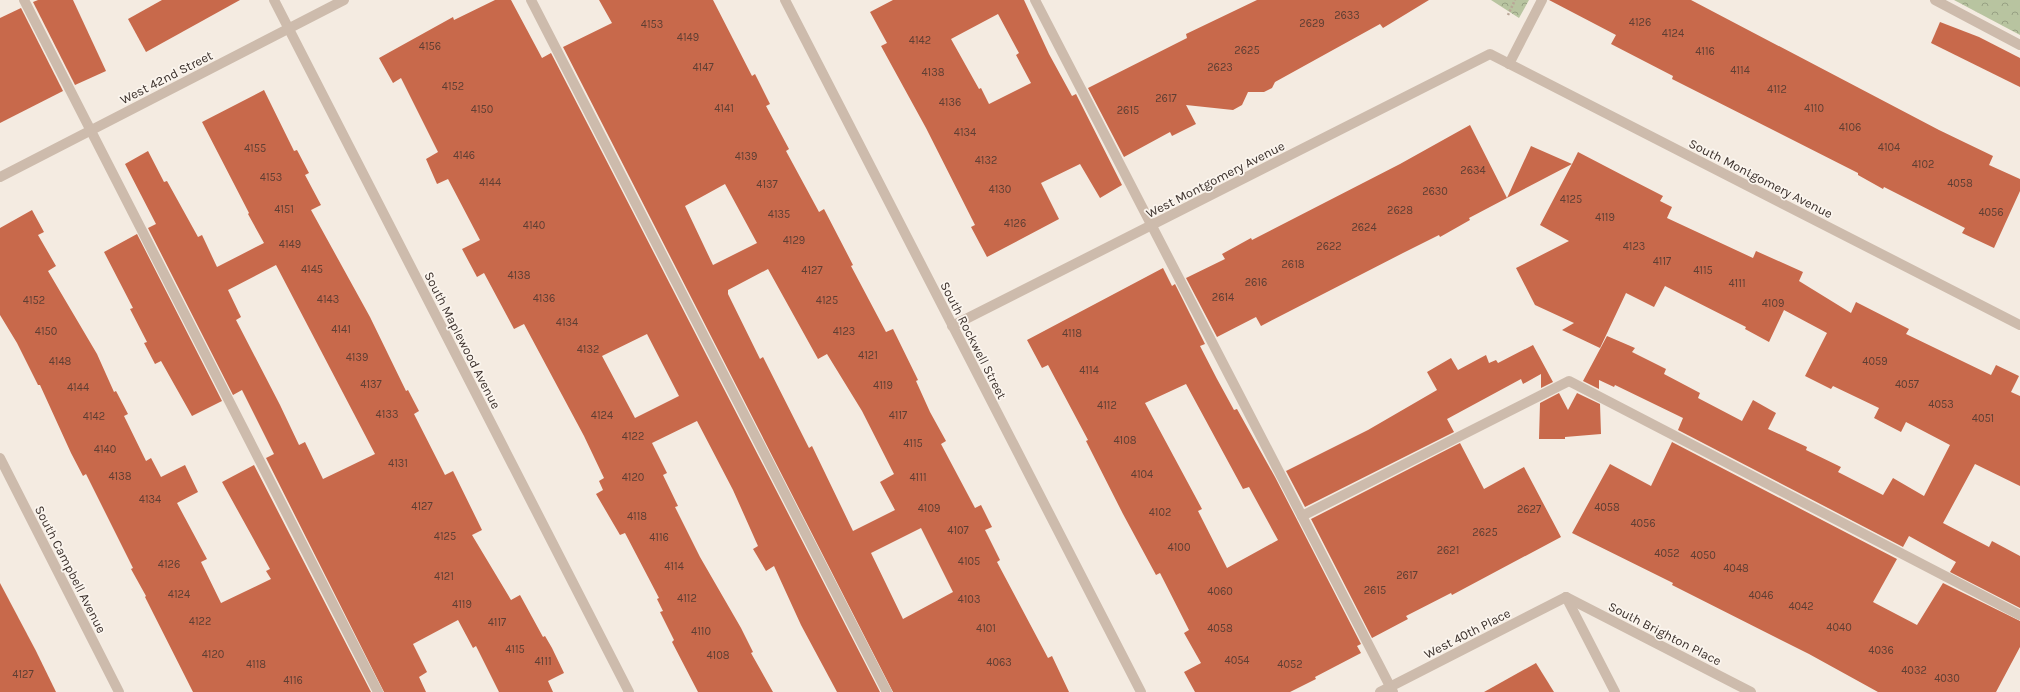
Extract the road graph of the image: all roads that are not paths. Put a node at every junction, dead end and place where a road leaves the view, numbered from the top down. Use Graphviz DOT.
graph roads {
  1 [pos="24,0"];
  2 [pos="274,0"];
  3 [pos="344,0"];
  4 [pos="531,0"];
  5 [pos="785,0"];
  6 [pos="1035,0"];
  7 [pos="1542,0"];
  8 [pos="1935,0"];
  9 [pos="289,28"];
  10 [pos="2020,45"];
  11 [pos="1490,54"];
  12 [pos="1509,64"];
  13 [pos="90,130"];
  14 [pos="0,177"];
  15 [pos="1151,225"];
  16 [pos="952,326"];
  17 [pos="2020,326"];
  18 [pos="0,458"];
  19 [pos="1302,516"];
  20 [pos="1566,597"];
  21 [pos="2020,615"];
  22 [pos="1392,689"];
  23 [pos="119,692"];
  24 [pos="378,692"];
  25 [pos="629,692"];
  26 [pos="887,692"];
  27 [pos="1140,692"];
  28 [pos="1380,692"];
  29 [pos="1615,692"];
  30 [pos="1751,692"];
  1 -- 13 [label="street"];
  2 -- 9 [label="street, South Maplewood Avenue"];
  3 -- 9 [label="street, West 42nd Street"];
  4 -- 26 [label="street"];
  5 -- 16 [label="street, South Rockwell Street"];
  6 -- 15 [label="street"];
  7 -- 12 [label="street"];
  8 -- 10 [label="street"];
  9 -- 13 [label="street, West 42nd Street"];
  9 -- 25 [label="street, South Maplewood Avenue"];
  11 -- 12 [label="street, South Montgomery Avenue"];
  11 -- 15 [label="street, West Montgomery Avenue"];
  12 -- 17 [label="street, South Montgomery Avenue"];
  13 -- 14 [label="street, West 42nd Street"];
  13 -- 24 [label="street"];
  15 -- 16 [label="street, West Montgomery Avenue"];
  15 -- 19 [label="street"];
  16 -- 27 [label="street, South Rockwell Street"];
  18 -- 23 [label="street, South Campbell Avenue"];
  19 -- 21 [label="street"];
  19 -- 22 [label="street"];
  20 -- 22 [label="street, West 40th Place"];
  20 -- 29 [label="street"];
  20 -- 30 [label="street, South Brighton Place"];
  22 -- 28 [label="street, West 40th Place"];
}
